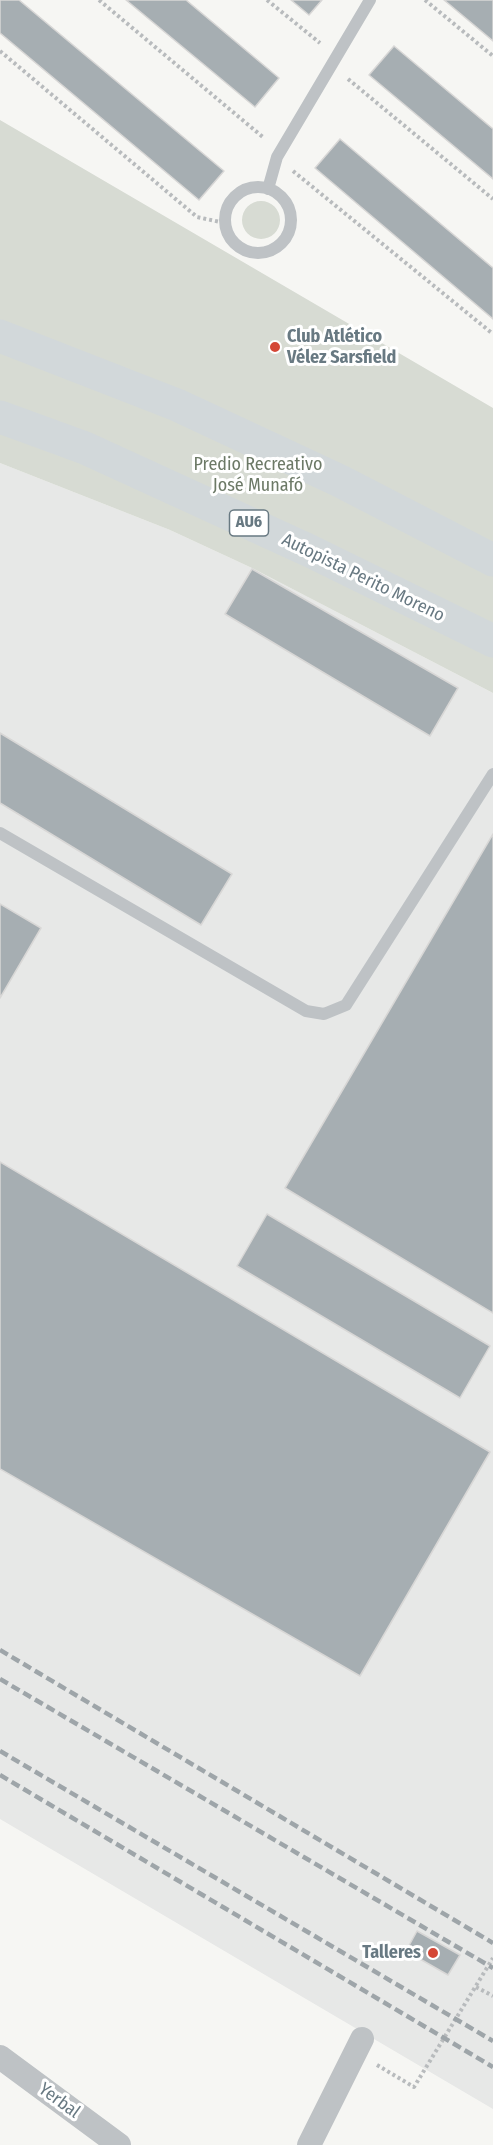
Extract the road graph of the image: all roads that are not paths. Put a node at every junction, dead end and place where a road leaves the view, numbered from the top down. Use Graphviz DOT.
graph roads {
  1 [pos="370,0"];
  2 [pos="268,189"];
  3 [pos="0,336"];
  4 [pos="0,417"];
  5 [pos="493,560"];
  6 [pos="493,641"];
  7 [pos="493,774"];
  8 [pos="0,833"];
  9 [pos="359,2046"];
  10 [pos="0,2057"];
  11 [pos="119,2145"];
  12 [pos="309,2145"];
  1 -- 2 [label="lane"];
  2 -- 2 [label="lane"];
  3 -- 5 [label="highway"];
  4 -- 6 [label="highway, Autopista Perito Moreno / AU6"];
  7 -- 8 [label="lane"];
  9 -- 12 [label="street"];
  10 -- 11 [label="street, Yerbal"];
}
